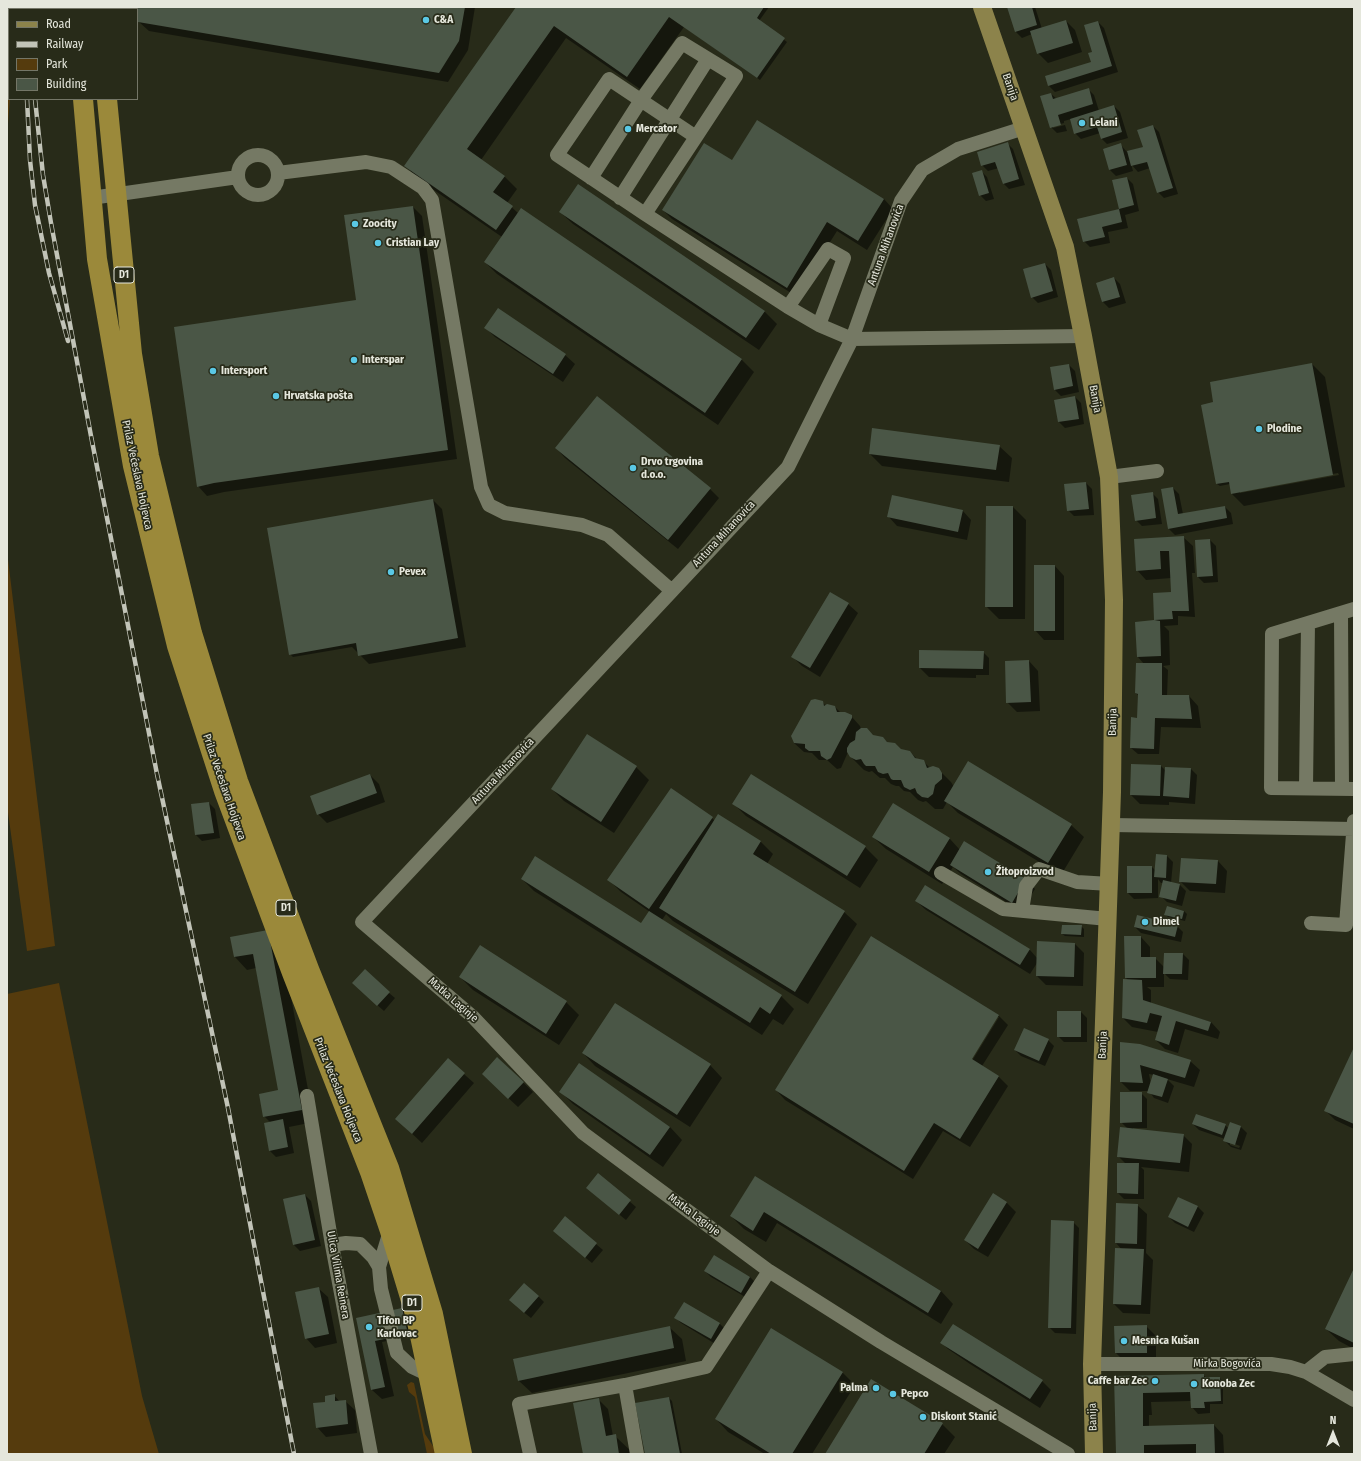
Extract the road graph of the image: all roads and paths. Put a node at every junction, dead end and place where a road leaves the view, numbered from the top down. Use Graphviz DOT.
graph roads {
  1 [pos="982,7"];
  2 [pos="708,59"];
  3 [pos="83,100"];
  4 [pos="107,100"];
  5 [pos="641,100"];
  6 [pos="669,119"];
  7 [pos="1024,128"];
  8 [pos="696,137"];
  9 [pos="278,173"];
  10 [pos="238,177"];
  11 [pos="591,178"];
  12 [pos="116,195"];
  13 [pos="91,198"];
  14 [pos="620,198"];
  15 [pos="645,214"];
  16 [pos="788,307"];
  17 [pos="820,325"];
  18 [pos="1083,336"];
  19 [pos="852,339"];
  20 [pos="1158,471"];
  21 [pos="1109,477"];
  22 [pos="672,590"];
  23 [pos="1354,608"];
  24 [pos="1340,613"];
  25 [pos="1308,623"];
  26 [pos="1306,788"];
  27 [pos="1348,789"];
  28 [pos="1354,820"];
  29 [pos="1112,825"];
  30 [pos="1354,829"];
  31 [pos="941,873"];
  32 [pos="1110,884"];
  33 [pos="1022,910"];
  34 [pos="1108,919"];
  35 [pos="362,922"];
  36 [pos="1311,923"];
  37 [pos="307,1096"];
  38 [pos="390,1231"];
  39 [pos="332,1245"];
  40 [pos="379,1268"];
  41 [pos="769,1271"];
  42 [pos="1354,1354"];
  43 [pos="1092,1364"];
  44 [pos="1306,1372"];
  45 [pos="429,1375"];
  46 [pos="626,1385"];
  47 [pos="1354,1400"];
  48 [pos="371,1454"];
  49 [pos="445,1454"];
  50 [pos="462,1454"];
  51 [pos="530,1454"];
  52 [pos="637,1454"];
  53 [pos="1068,1454"];
  54 [pos="1094,1454"];
  1 -- 7 [label="main road, Banija"];
  2 -- 5 [label="street"];
  2 -- 6 [label="street"];
  2 -- 8 [label="street"];
  3 -- 13 [label="highway, Prilaz Većeslava Holjevca / D1"];
  4 -- 12 [label="highway, Prilaz Većeslava Holjevca / D1"];
  5 -- 6 [label="street"];
  5 -- 11 [label="street"];
  5 -- 11 [label="street"];
  6 -- 8 [label="street"];
  6 -- 14 [label="street"];
  7 -- 18 [label="main road, Banija"];
  7 -- 19 [label="street, Antuna Mihanovića"];
  8 -- 15 [label="street"];
  9 -- 10 [label="street"];
  9 -- 10 [label="street"];
  9 -- 22 [label="street"];
  10 -- 12 [label="street"];
  11 -- 14 [label="street"];
  12 -- 13 [label="street"];
  12 -- 50 [label="highway, Prilaz Većeslava Holjevca / D1"];
  13 -- 38 [label="highway, Prilaz Većeslava Holjevca / D1"];
  14 -- 15 [label="street"];
  15 -- 16 [label="street"];
  16 -- 17 [label="street"];
  16 -- 17 [label="street"];
  17 -- 19 [label="street"];
  18 -- 19 [label="street"];
  18 -- 21 [label="main road, Banija"];
  19 -- 22 [label="street, Antuna Mihanovića"];
  20 -- 21 [label="street"];
  21 -- 29 [label="main road, Banija"];
  22 -- 35 [label="street, Antuna Mihanovića"];
  23 -- 24 [label="street"];
  24 -- 25 [label="street"];
  24 -- 27 [label="street"];
  25 -- 26 [label="street"];
  25 -- 26 [label="street"];
  26 -- 27 [label="street"];
  28 -- 30 [label="street"];
  29 -- 30 [label="street"];
  29 -- 32 [label="main road, Banija"];
  30 -- 36 [label="street"];
  31 -- 33 [label="street"];
  32 -- 33 [label="street"];
  32 -- 34 [label="main road, Banija"];
  33 -- 34 [label="street"];
  34 -- 43 [label="main road, Banija"];
  35 -- 41 [label="street, Matka Laginje"];
  37 -- 39 [label="street, Ulica Vilima Reinera"];
  38 -- 40 [label="street"];
  38 -- 45 [label="highway, Prilaz Većeslava Holjevca / D1"];
  39 -- 40 [label="street"];
  39 -- 48 [label="street, Ulica Vilima Reinera"];
  40 -- 45 [label="street"];
  41 -- 46 [label="street"];
  41 -- 53 [label="street, Matka Laginje"];
  42 -- 44 [label="street"];
  43 -- 44 [label="street, Mirka Bogovića"];
  43 -- 54 [label="main road, Banija"];
  44 -- 47 [label="street, Mirka Bogovića"];
  45 -- 49 [label="highway, Prilaz Većeslava Holjevca / D1"];
  46 -- 51 [label="street"];
  46 -- 52 [label="street"];
}
